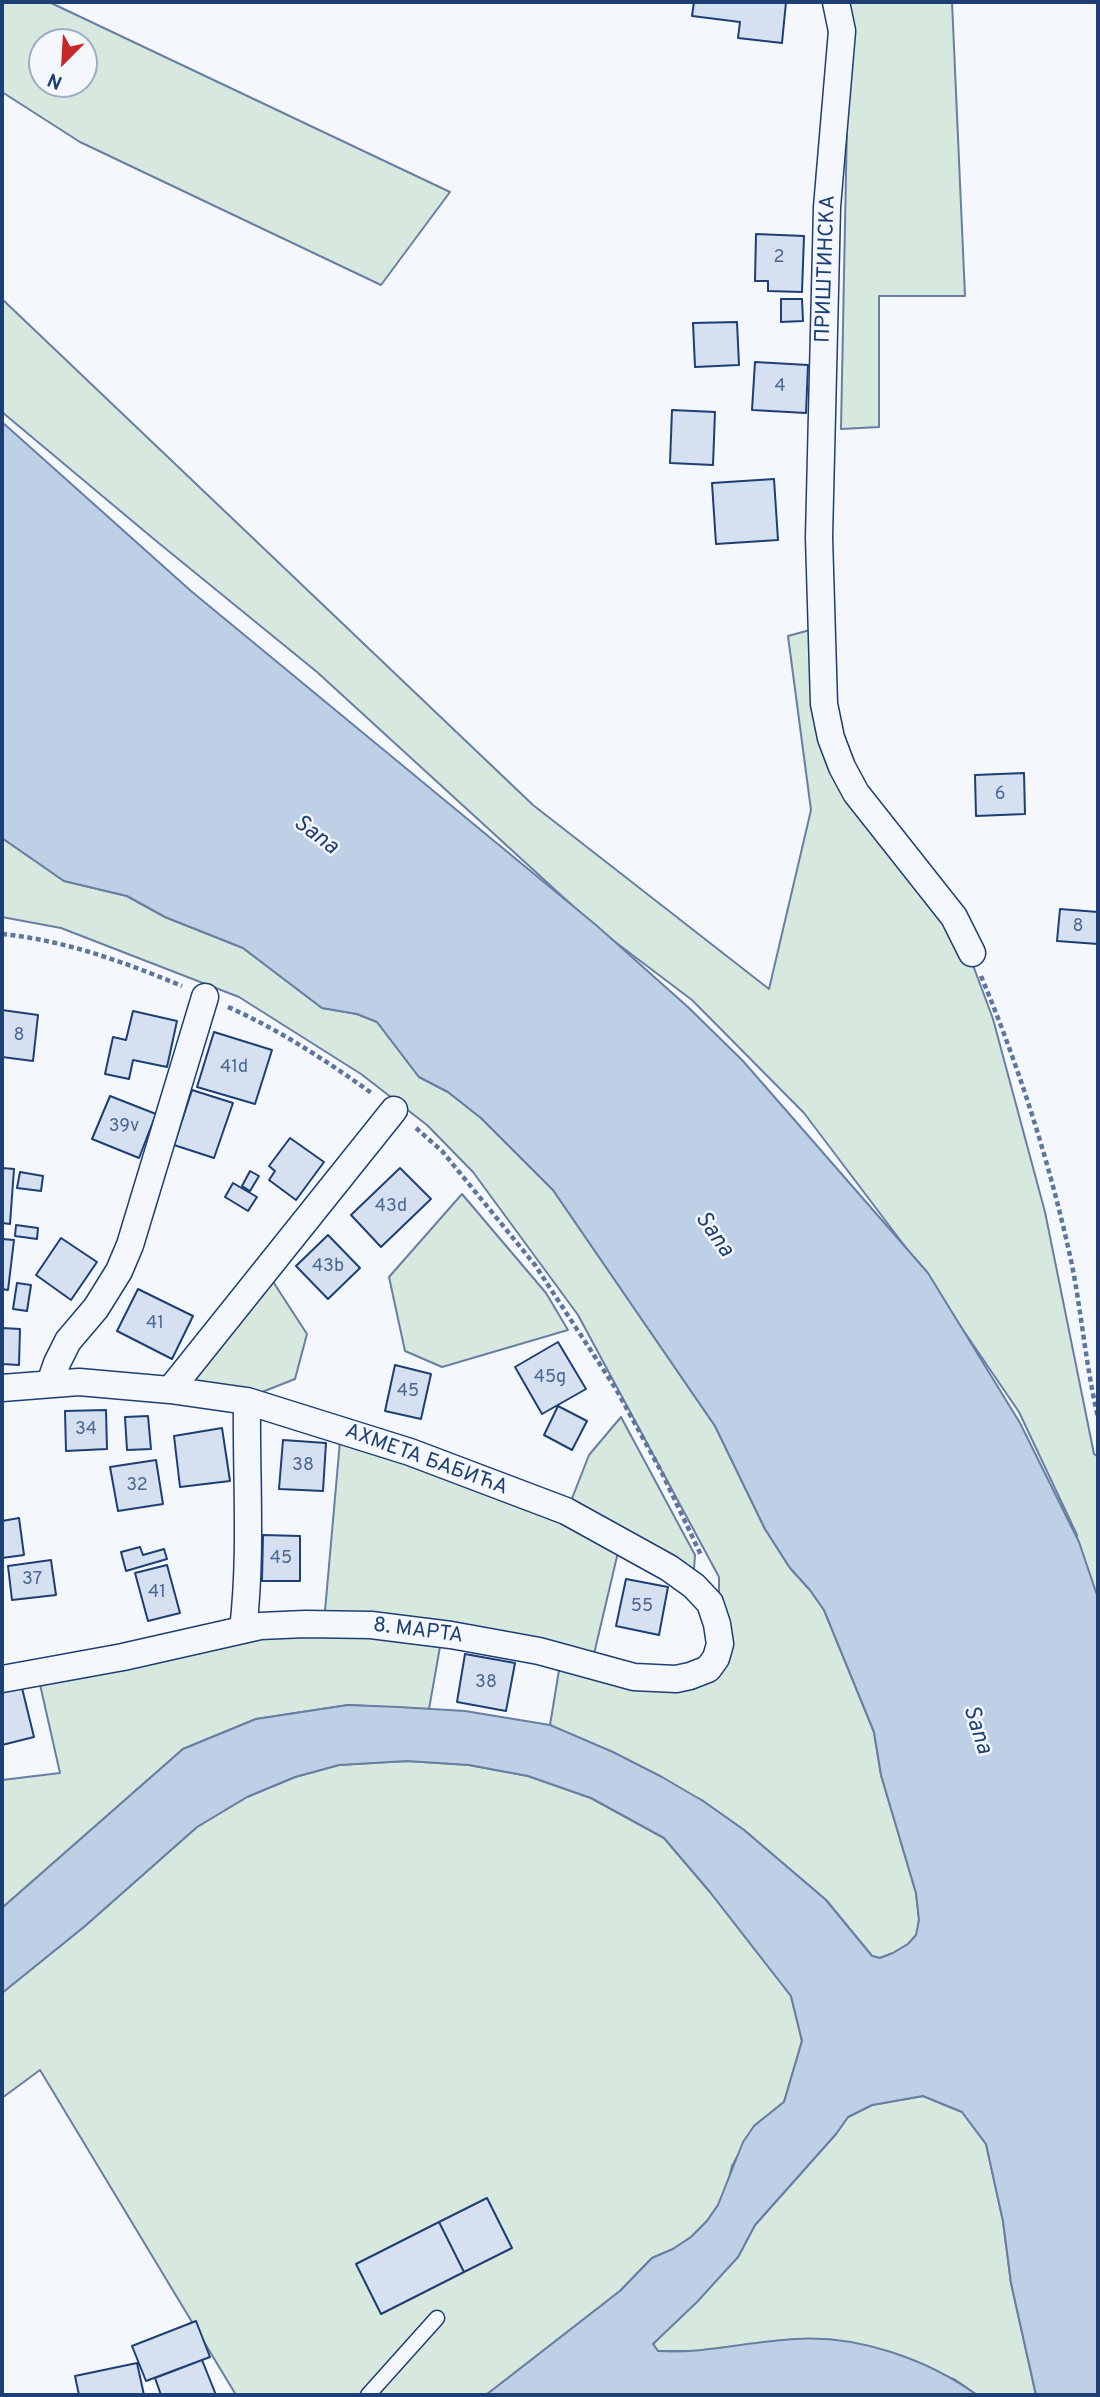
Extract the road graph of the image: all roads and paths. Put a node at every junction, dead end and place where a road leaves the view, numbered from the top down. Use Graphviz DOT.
graph roads {
  1 [pos="836,2"];
  2 [pos="2,934"];
  3 [pos="972,953"];
  4 [pos="205,997"];
  5 [pos="394,1110"];
  6 [pos="50,1382"];
  7 [pos="2,1388"];
  8 [pos="170,1390"];
  9 [pos="247,1401"];
  10 [pos="1098,1417"];
  11 [pos="710,1602"];
  12 [pos="243,1630"];
  13 [pos="2,1679"];
  14 [pos="437,2318"];
  15 [pos="368,2395"];
  1 -- 3 [label="street, ПРИШТИНСКА"];
  2 -- 4 [label="path"];
  3 -- 10 [label="path"];
  4 -- 5 [label="path"];
  4 -- 6 [label="street"];
  5 -- 8 [label="street"];
  5 -- 11 [label="path"];
  6 -- 7 [label="street, АХМЕТА БАБИЋА"];
  6 -- 8 [label="street, АХМЕТА БАБИЋА"];
  8 -- 9 [label="street, АХМЕТА БАБИЋА"];
  9 -- 11 [label="street, АХМЕТА БАБИЋА"];
  9 -- 12 [label="street"];
  11 -- 12 [label="street, 8. МАРТА"];
  12 -- 13 [label="street, 8. МАРТА"];
  14 -- 15 [label="lane"];
}
